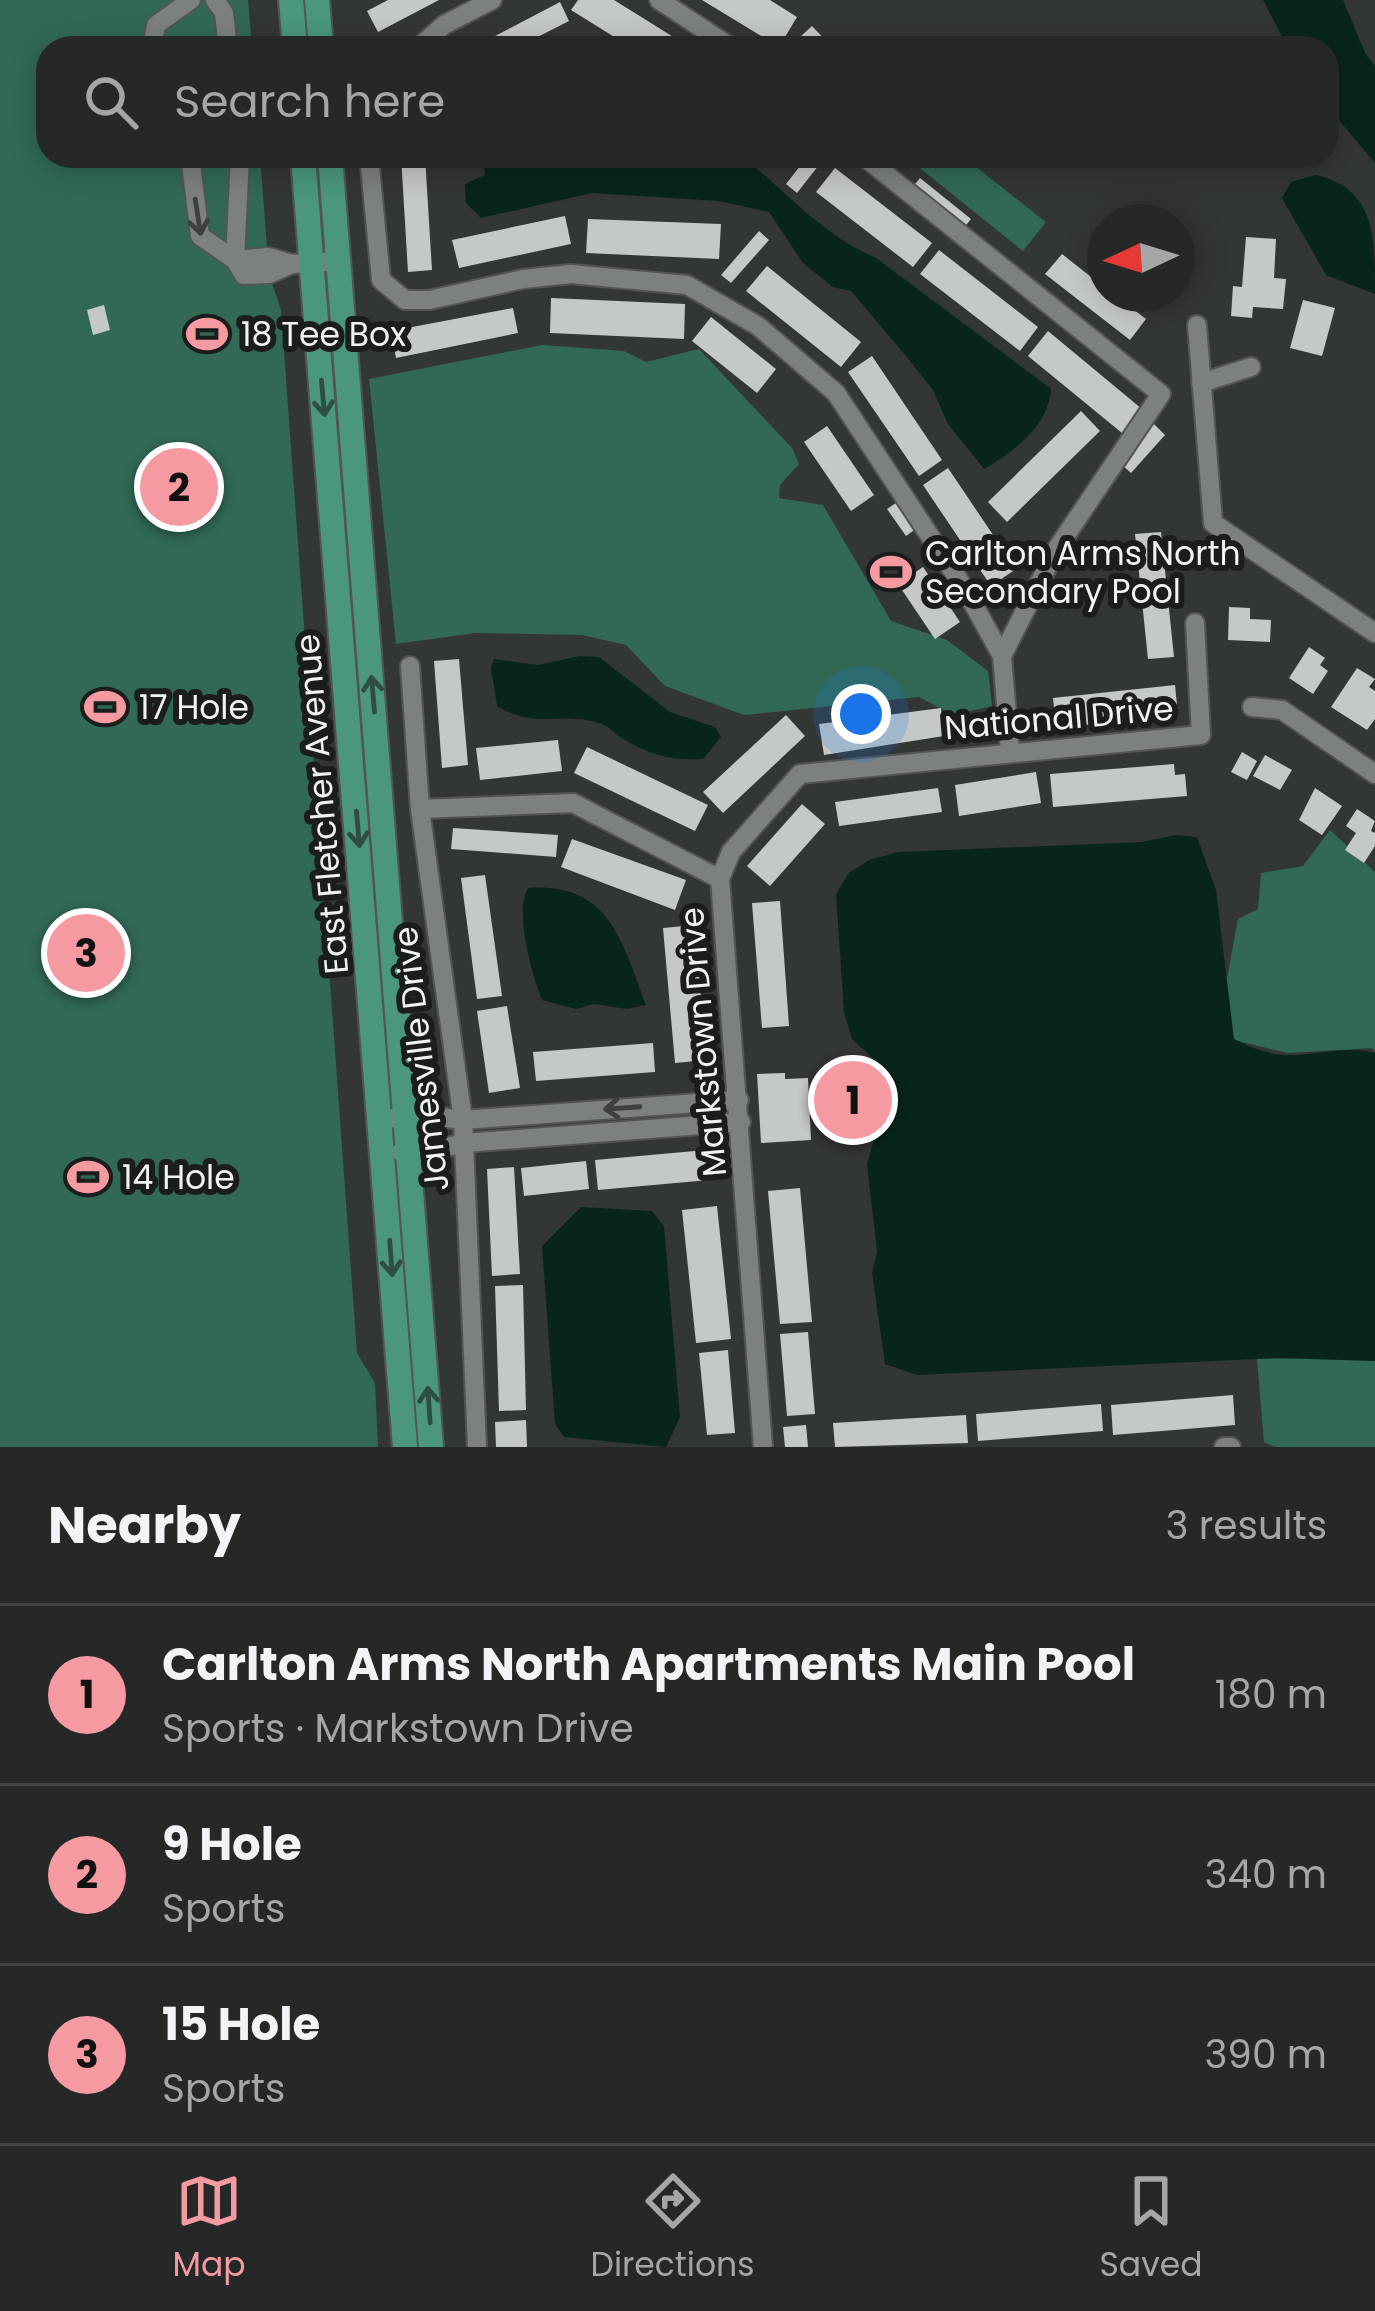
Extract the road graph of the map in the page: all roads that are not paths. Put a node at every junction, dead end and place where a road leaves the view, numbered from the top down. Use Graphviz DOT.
graph roads {
  1 [pos="191,0"];
  2 [pos="215,0"];
  3 [pos="291,0"];
  4 [pos="317,0"];
  5 [pos="492,0"];
  6 [pos="659,0"];
  7 [pos="154,36"];
  8 [pos="227,36"];
  9 [pos="294,36"];
  10 [pos="320,36"];
  11 [pos="432,36"];
  12 [pos="714,36"];
  13 [pos="192,168"];
  14 [pos="239,168"];
  15 [pos="303,168"];
  16 [pos="331,168"];
  17 [pos="370,168"];
  18 [pos="878,168"];
  19 [pos="235,260"];
  20 [pos="339,261"];
  21 [pos="302,264"];
  22 [pos="1197,325"];
  23 [pos="1251,367"];
  24 [pos="1201,383"];
  25 [pos="1195,623"];
  26 [pos="1375,633"];
  27 [pos="1002,656"];
  28 [pos="410,666"];
  29 [pos="1252,707"];
  30 [pos="1010,751"];
  31 [pos="379,769"];
  32 [pos="352,771"];
  33 [pos="1375,774"];
  34 [pos="420,808"];
  35 [pos="721,880"];
  36 [pos="739,1100"];
  37 [pos="463,1120"];
  38 [pos="741,1123"];
  39 [pos="389,1126"];
  40 [pos="465,1143"];
  41 [pos="409,1155"];
  42 [pos="405,1447"];
  43 [pos="431,1447"];
  44 [pos="477,1447"];
  45 [pos="763,1447"];
  1 -- 7 [label="street"];
  2 -- 8 [label="street"];
  3 -- 9 [label="main road"];
  4 -- 10 [label="main road"];
  5 -- 11 [label="street"];
  6 -- 12 [label="street"];
  13 -- 19 [label="street, one-way"];
  14 -- 19 [label="street"];
  15 -- 21 [label="main road, East Fletcher Avenue"];
  16 -- 20 [label="main road, East Fletcher Avenue"];
  17 -- 27 [label="street"];
  18 -- 27 [label="street"];
  19 -- 21 [label="street"];
  20 -- 21 [label="street"];
  31 -- 20 [label="main road, East Fletcher Avenue, one-way"];
  21 -- 32 [label="main road, East Fletcher Avenue, one-way"];
  22 -- 24 [label="street"];
  23 -- 24 [label="street"];
  24 -- 26 [label="street"];
  25 -- 30 [label="street, National Drive"];
  27 -- 30 [label="street"];
  28 -- 34 [label="street, Jamesville Drive"];
  29 -- 33 [label="street"];
  30 -- 35 [label="street, National Drive"];
  31 -- 32 [label="street"];
  31 -- 39 [label="main road, East Fletcher Avenue"];
  32 -- 39 [label="main road, East Fletcher Avenue, one-way"];
  34 -- 35 [label="street, Markstown Drive"];
  34 -- 37 [label="street, Jamesville Drive"];
  35 -- 36 [label="street, Markstown Drive"];
  36 -- 37 [label="street, one-way"];
  36 -- 38 [label="street, Markstown Drive"];
  37 -- 39 [label="street"];
  37 -- 40 [label="street, Jamesville Drive"];
  38 -- 40 [label="street"];
  38 -- 45 [label="street, Markstown Drive"];
  39 -- 41 [label="main road, East Fletcher Avenue"];
  39 -- 42 [label="main road, East Fletcher Avenue, one-way"];
  40 -- 41 [label="street"];
  40 -- 44 [label="street, Jamesville Drive"];
  43 -- 41 [label="main road, East Fletcher Avenue, one-way"];
}
